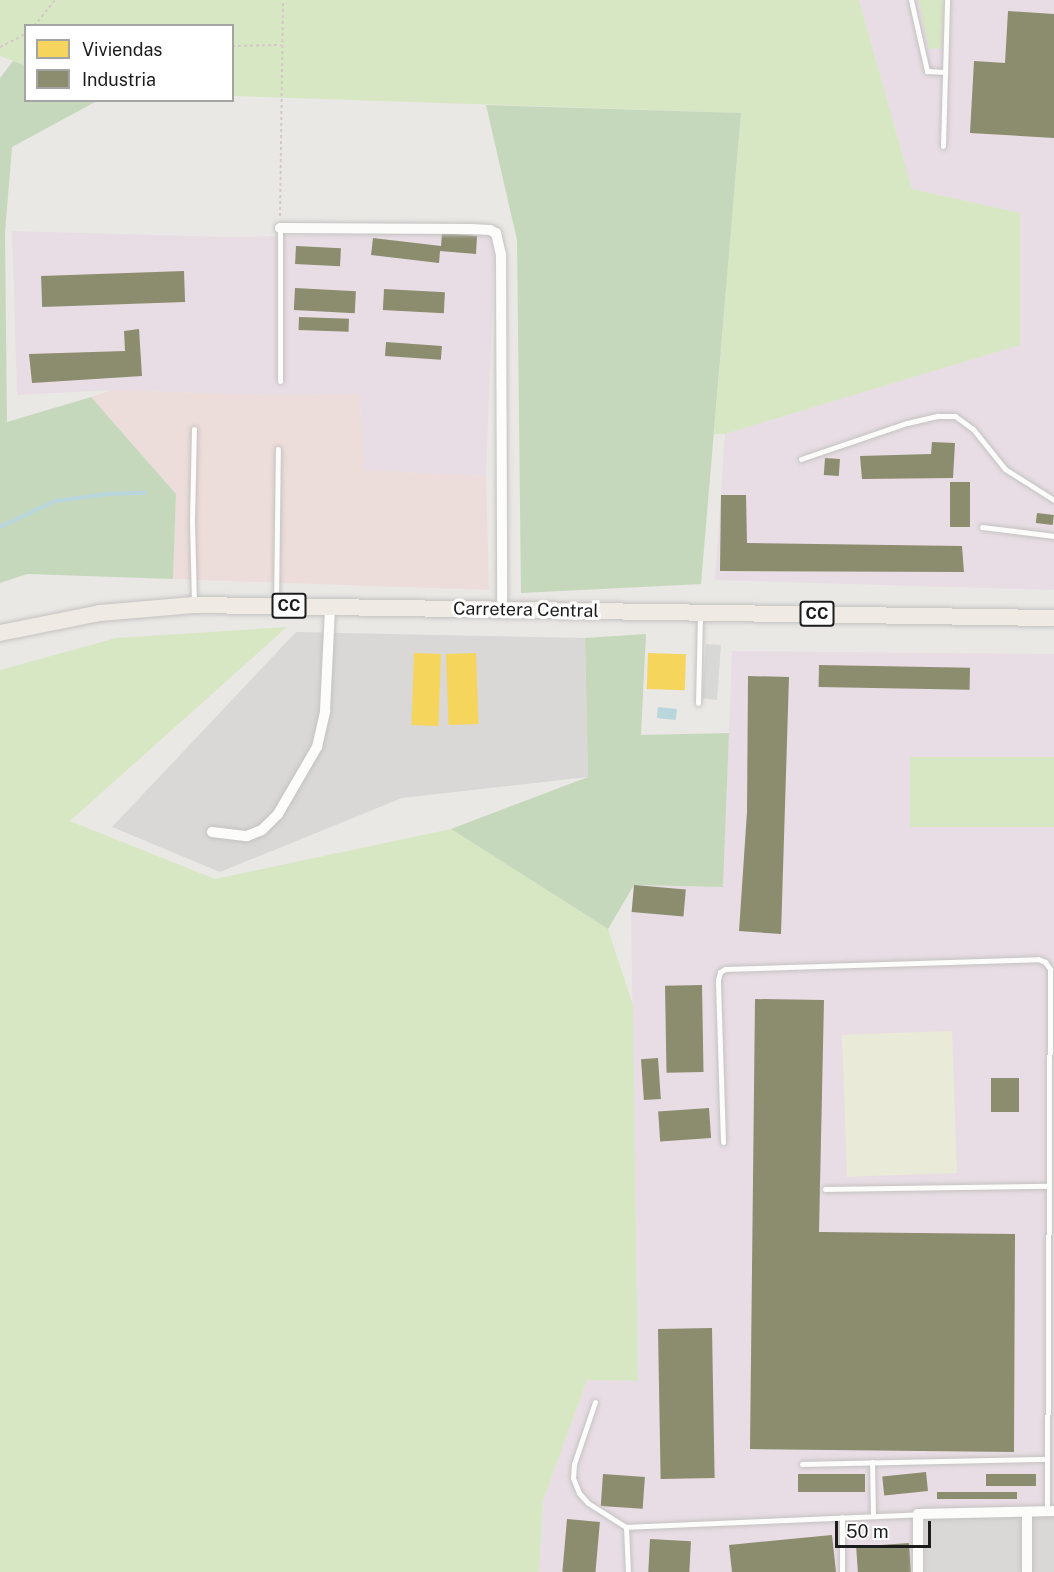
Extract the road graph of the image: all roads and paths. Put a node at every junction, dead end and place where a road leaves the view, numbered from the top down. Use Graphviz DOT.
graph roads {
  1 [pos="54,0"];
  2 [pos="283,0"];
  3 [pos="911,0"];
  4 [pos="947,0"];
  5 [pos="36,24"];
  6 [pos="24,35"];
  7 [pos="281,45"];
  8 [pos="234,46"];
  9 [pos="0,47"];
  10 [pos="945,72"];
  11 [pos="943,146"];
  12 [pos="280,228"];
  13 [pos="280,381"];
  14 [pos="194,429"];
  15 [pos="278,449"];
  16 [pos="801,459"];
  17 [pos="1054,500"];
  18 [pos="982,527"];
  19 [pos="1054,536"];
  20 [pos="194,605"];
  21 [pos="276,606"];
  22 [pos="330,607"];
  23 [pos="502,610"];
  24 [pos="700,613"];
  25 [pos="1054,618"];
  26 [pos="0,633"];
  27 [pos="698,703"];
  28 [pos="212,832"];
  29 [pos="723,1142"];
  30 [pos="1048,1186"];
  31 [pos="825,1189"];
  32 [pos="595,1402"];
  33 [pos="1047,1459"];
  34 [pos="872,1462"];
  35 [pos="802,1464"];
  36 [pos="1050,1511"];
  37 [pos="1027,1512"];
  38 [pos="918,1514"];
  39 [pos="873,1516"];
  40 [pos="842,1517"];
  41 [pos="626,1527"];
  42 [pos="628,1572"];
  43 [pos="842,1572"];
  44 [pos="918,1572"];
  45 [pos="1027,1572"];
  1 -- 5 [label="path"];
  2 -- 7 [label="path"];
  3 -- 10 [label="lane"];
  4 -- 10 [label="lane"];
  6 -- 9 [label="path"];
  7 -- 8 [label="path"];
  7 -- 12 [label="path"];
  10 -- 11 [label="lane"];
  12 -- 13 [label="lane"];
  12 -- 23 [label="street"];
  14 -- 20 [label="lane"];
  15 -- 21 [label="lane"];
  16 -- 17 [label="lane"];
  18 -- 19 [label="lane"];
  20 -- 21 [label="main road, Carretera Central / CC"];
  20 -- 26 [label="main road, Carretera Central / CC"];
  21 -- 22 [label="main road, Carretera Central / CC"];
  22 -- 23 [label="main road, Carretera Central / CC"];
  22 -- 28 [label="street"];
  23 -- 24 [label="main road, Carretera Central / CC"];
  24 -- 25 [label="main road, Carretera Central / CC"];
  24 -- 27 [label="lane"];
  29 -- 30 [label="lane"];
  30 -- 31 [label="lane"];
  30 -- 33 [label="lane"];
  32 -- 41 [label="lane"];
  33 -- 34 [label="lane"];
  33 -- 36 [label="lane"];
  34 -- 35 [label="lane"];
  34 -- 39 [label="lane"];
  36 -- 37 [label="street"];
  37 -- 38 [label="street"];
  37 -- 45 [label="street"];
  38 -- 39 [label="lane"];
  38 -- 44 [label="street"];
  39 -- 40 [label="lane"];
  40 -- 41 [label="lane"];
  40 -- 43 [label="lane"];
  41 -- 42 [label="lane"];
}
